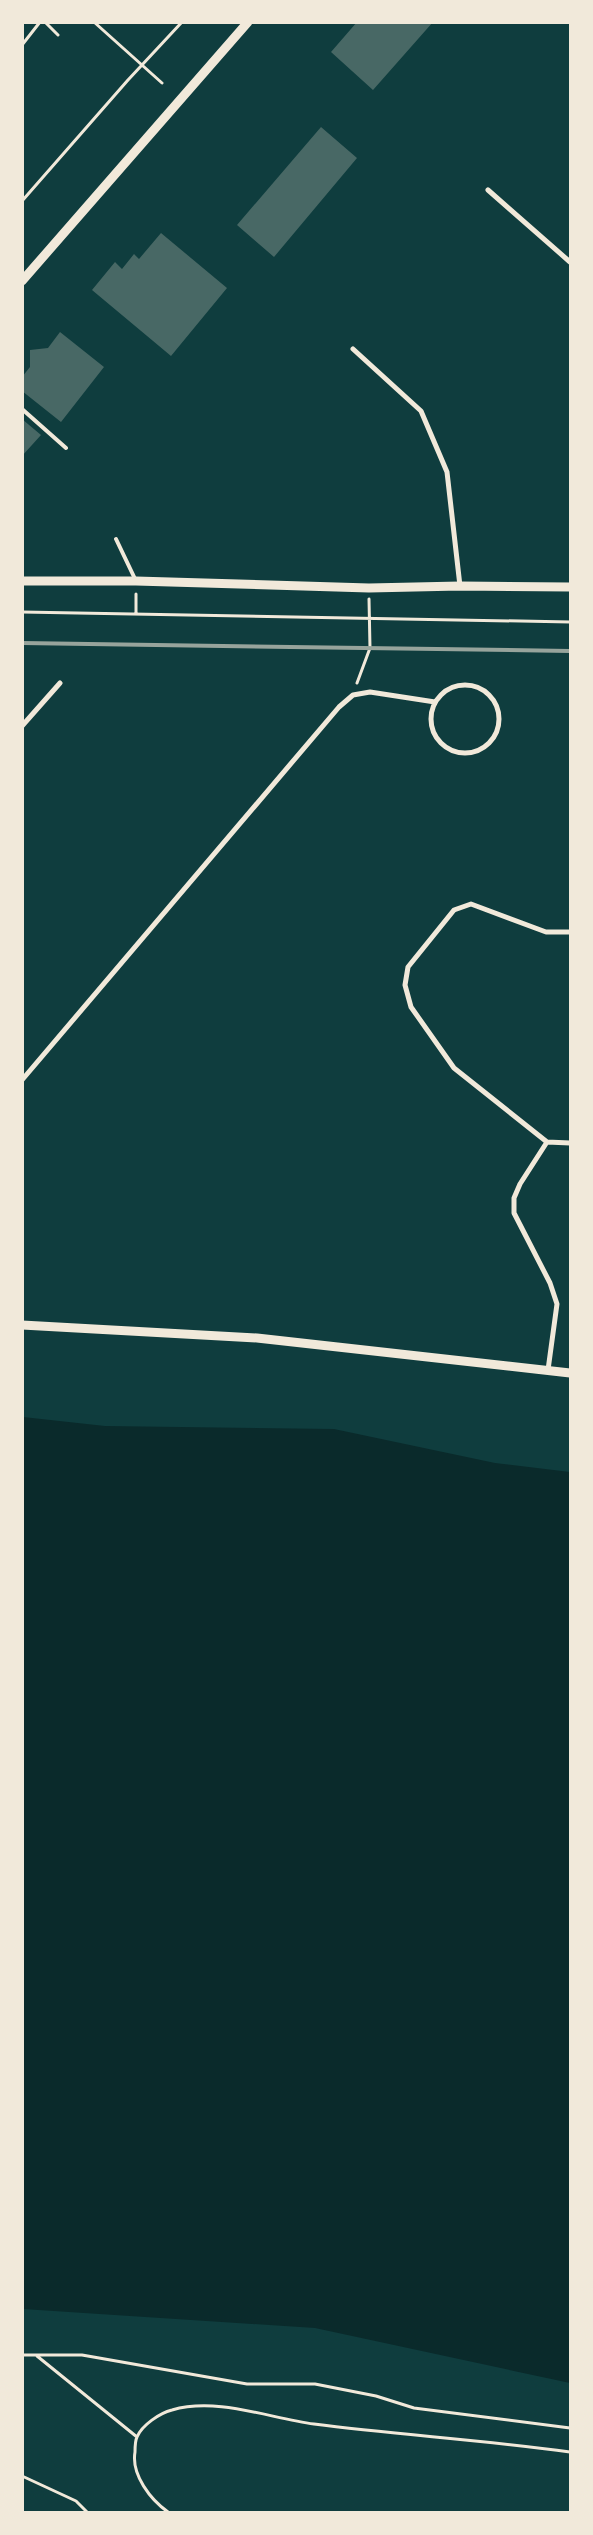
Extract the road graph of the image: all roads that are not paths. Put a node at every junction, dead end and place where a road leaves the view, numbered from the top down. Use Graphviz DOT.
graph roads {
  1 [pos="248,22"];
  2 [pos="488,190"];
  3 [pos="570,262"];
  4 [pos="22,281"];
  5 [pos="353,349"];
  6 [pos="22,409"];
  7 [pos="66,448"];
  8 [pos="116,539"];
  9 [pos="136,580"];
  10 [pos="22,581"];
  11 [pos="460,586"];
  12 [pos="570,587"];
  13 [pos="60,683"];
  14 [pos="435,702"];
  15 [pos="22,726"];
  16 [pos="570,932"];
  17 [pos="22,1080"];
  18 [pos="546,1142"];
  19 [pos="570,1143"];
  20 [pos="22,1325"];
  21 [pos="548,1370"];
  22 [pos="570,1373"];
  1 -- 4 [label="street"];
  2 -- 3 [label="street"];
  5 -- 11 [label="street"];
  6 -- 7 [label="lane"];
  8 -- 9 [label="lane"];
  9 -- 10 [label="street"];
  9 -- 11 [label="street"];
  11 -- 12 [label="street"];
  13 -- 15 [label="street"];
  14 -- 14 [label="street"];
  14 -- 17 [label="street"];
  16 -- 18 [label="street"];
  18 -- 19 [label="street"];
  18 -- 21 [label="street"];
  20 -- 21 [label="street"];
  21 -- 22 [label="street"];
}
